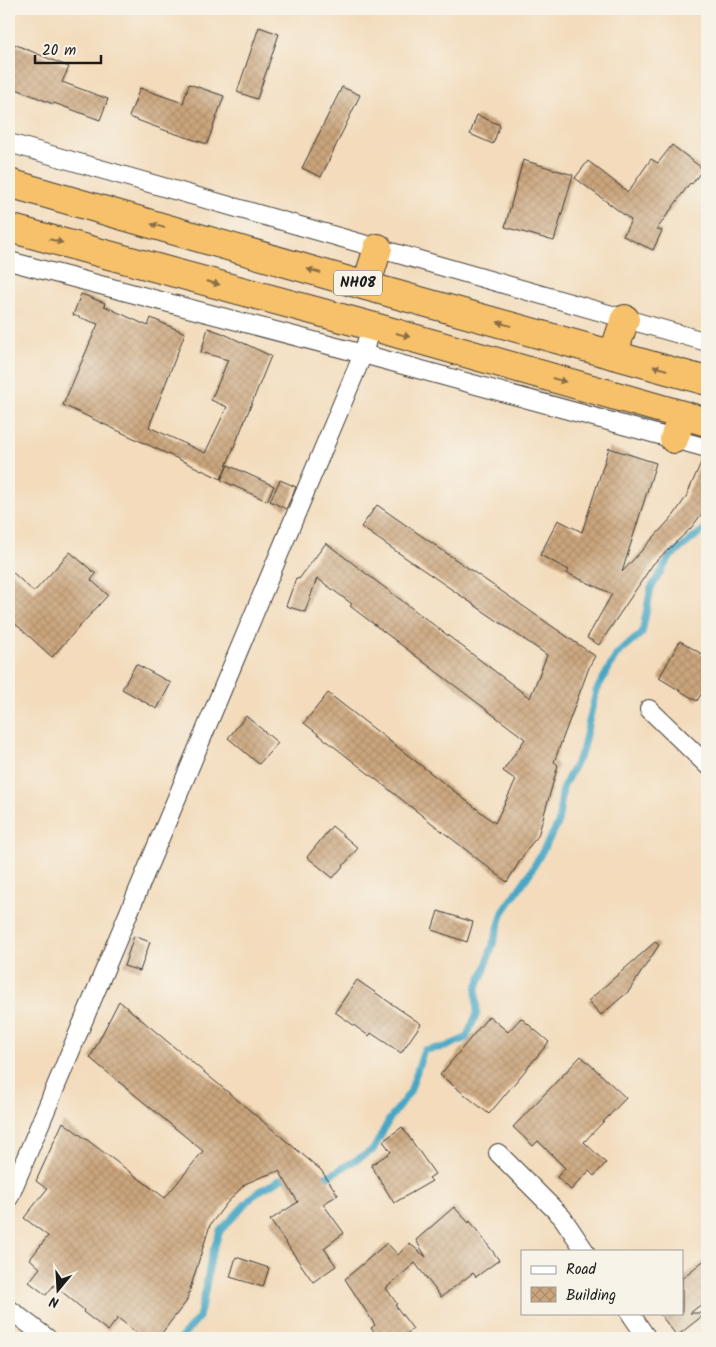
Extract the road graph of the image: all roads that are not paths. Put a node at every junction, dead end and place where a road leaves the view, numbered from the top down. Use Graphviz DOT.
graph roads {
  1 [pos="9,143"];
  2 [pos="9,183"];
  3 [pos="9,228"];
  4 [pos="378,248"];
  5 [pos="9,261"];
  6 [pos="366,286"];
  7 [pos="625,319"];
  8 [pos="371,326"];
  9 [pos="707,342"];
  10 [pos="363,354"];
  11 [pos="614,355"];
  12 [pos="707,381"];
  13 [pos="688,425"];
  14 [pos="707,448"];
  15 [pos="649,710"];
  16 [pos="707,765"];
  17 [pos="498,1153"];
  18 [pos="9,1198"];
  19 [pos="585,1250"];
  20 [pos="9,1308"];
  21 [pos="631,1314"];
  22 [pos="47,1338"];
  23 [pos="647,1338"];
  1 -- 4 [label="street"];
  6 -- 2 [label="highway, NH08, one-way"];
  3 -- 8 [label="highway, NH08, one-way"];
  4 -- 6 [label="highway"];
  4 -- 7 [label="street"];
  5 -- 10 [label="street"];
  11 -- 6 [label="highway, NH08, one-way"];
  7 -- 9 [label="street"];
  7 -- 11 [label="highway"];
  8 -- 10 [label="street"];
  8 -- 13 [label="highway, NH08, one-way"];
  10 -- 13 [label="street"];
  10 -- 18 [label="street"];
  12 -- 11 [label="highway, NH08, one-way"];
  13 -- 14 [label="street"];
  15 -- 16 [label="street"];
  17 -- 19 [label="street"];
  20 -- 22 [label="street"];
  21 -- 23 [label="street"];
}
